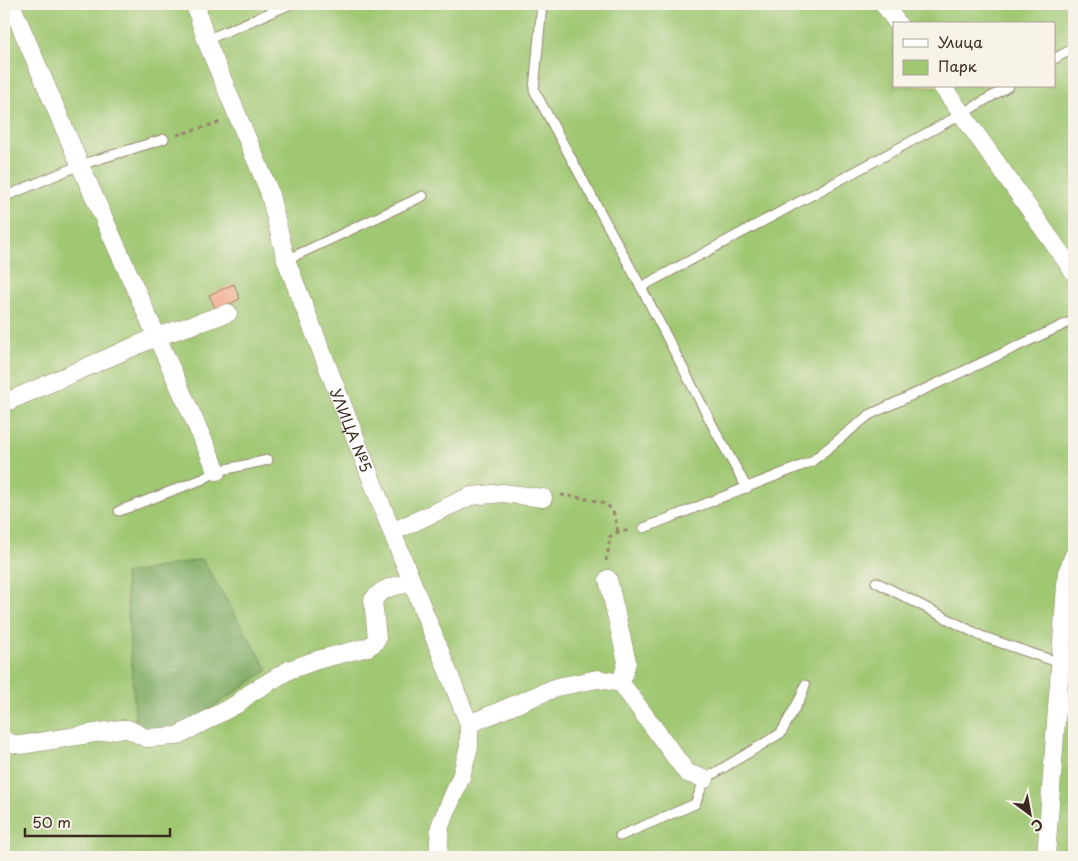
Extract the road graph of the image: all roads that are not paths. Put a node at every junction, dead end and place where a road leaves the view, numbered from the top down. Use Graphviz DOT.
graph roads {
  1 [pos="11,4"];
  2 [pos="200,4"];
  3 [pos="291,4"];
  4 [pos="542,4"];
  5 [pos="884,4"];
  6 [pos="897,22"];
  7 [pos="206,40"];
  8 [pos="1074,48"];
  9 [pos="1056,58"];
  10 [pos="943,88"];
  11 [pos="1006,88"];
  12 [pos="962,114"];
  13 [pos="164,139"];
  14 [pos="80,165"];
  15 [pos="4,196"];
  16 [pos="423,196"];
  17 [pos="286,260"];
  18 [pos="1074,272"];
  19 [pos="641,287"];
  20 [pos="228,313"];
  21 [pos="1074,320"];
  22 [pos="156,337"];
  23 [pos="4,403"];
  24 [pos="268,460"];
  25 [pos="217,472"];
  26 [pos="747,488"];
  27 [pos="543,498"];
  28 [pos="119,511"];
  29 [pos="644,528"];
  30 [pos="392,532"];
  31 [pos="1074,555"];
  32 [pos="608,579"];
  33 [pos="876,582"];
  34 [pos="412,583"];
  35 [pos="1060,663"];
  36 [pos="621,683"];
  37 [pos="805,685"];
  38 [pos="469,724"];
  39 [pos="4,739"];
  40 [pos="705,779"];
  41 [pos="620,836"];
  42 [pos="438,857"];
  43 [pos="1046,857"];
  1 -- 14 [label="street"];
  2 -- 7 [label="street, УЛИЦА №5"];
  3 -- 7 [label="lane"];
  4 -- 19 [label="lane"];
  5 -- 6 [label="street"];
  7 -- 17 [label="street, УЛИЦА №5"];
  8 -- 9 [label="lane"];
  10 -- 12 [label="street"];
  11 -- 12 [label="lane"];
  12 -- 18 [label="street"];
  12 -- 19 [label="lane"];
  13 -- 14 [label="lane"];
  14 -- 15 [label="lane"];
  14 -- 22 [label="street"];
  16 -- 17 [label="lane"];
  17 -- 30 [label="street, УЛИЦА №5"];
  19 -- 26 [label="lane"];
  20 -- 22 [label="street"];
  21 -- 26 [label="lane"];
  22 -- 23 [label="street"];
  22 -- 25 [label="street"];
  24 -- 25 [label="lane"];
  25 -- 28 [label="lane"];
  26 -- 29 [label="lane"];
  27 -- 30 [label="street"];
  30 -- 34 [label="street, УЛИЦА №5"];
  31 -- 35 [label="street"];
  32 -- 36 [label="street"];
  33 -- 35 [label="lane"];
  34 -- 38 [label="street, УЛИЦА №5"];
  34 -- 39 [label="street"];
  35 -- 43 [label="street"];
  36 -- 38 [label="street"];
  36 -- 40 [label="street"];
  37 -- 40 [label="lane"];
  38 -- 42 [label="street, УЛИЦА №5"];
  40 -- 41 [label="lane"];
}
